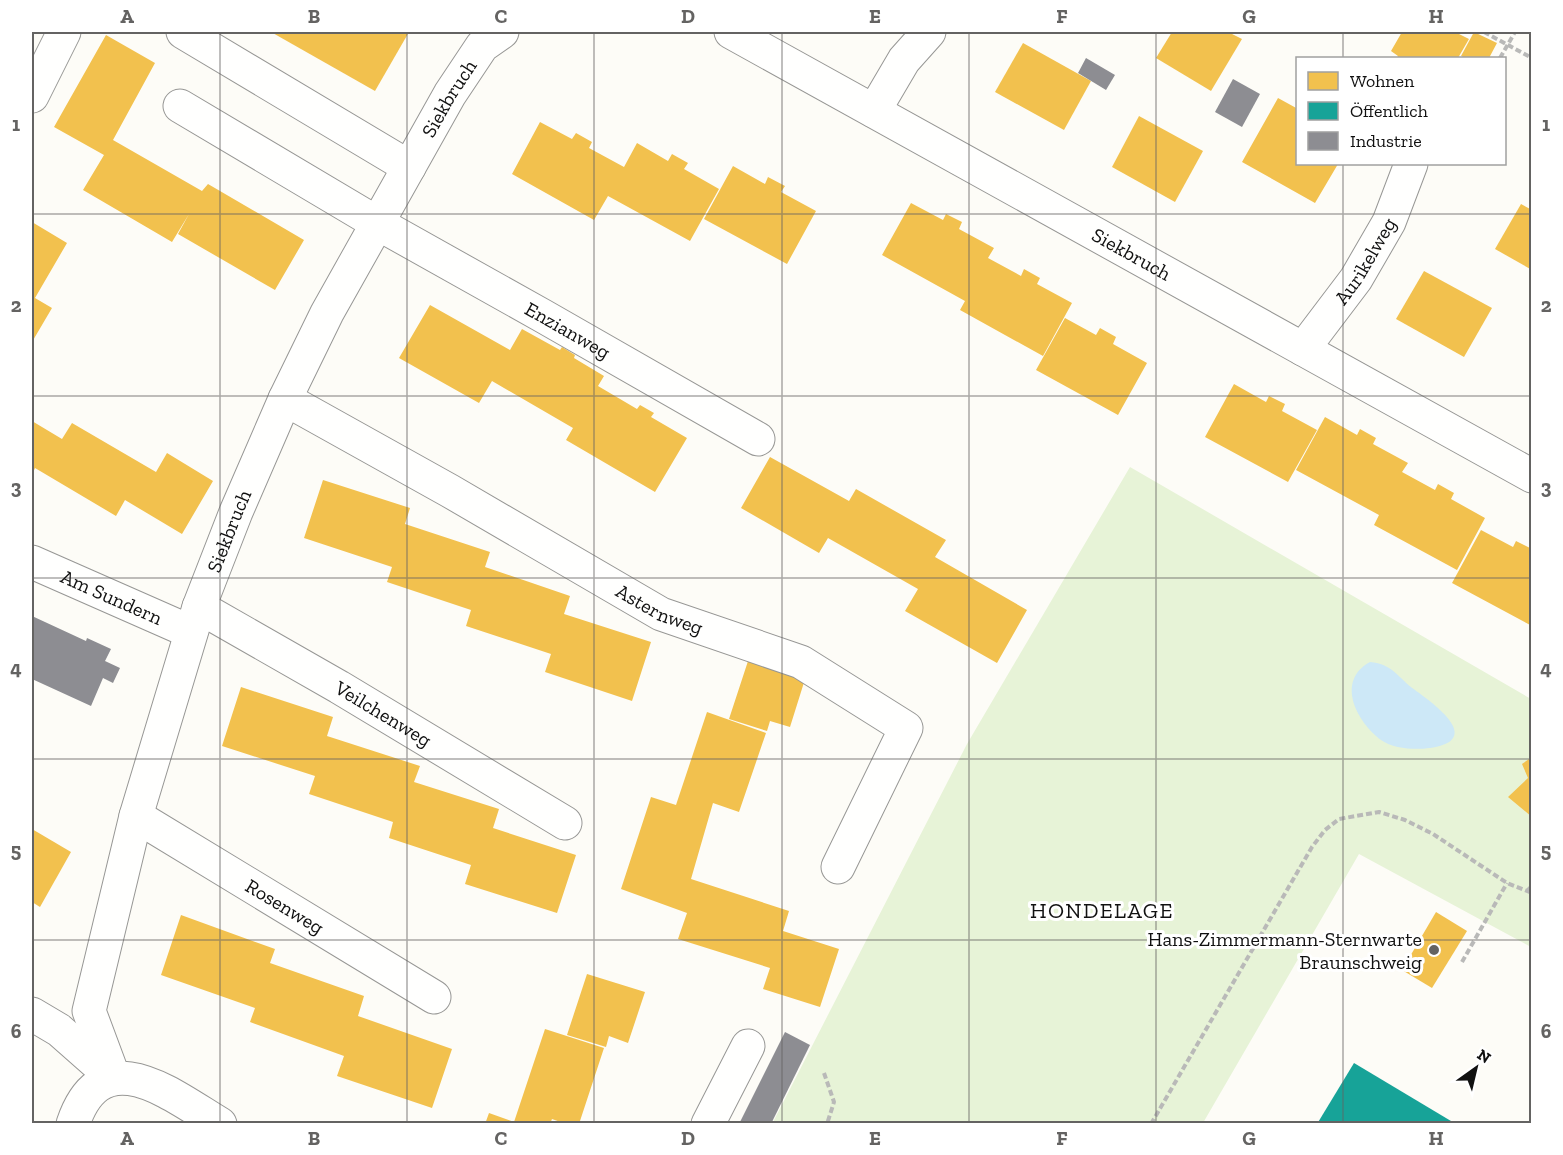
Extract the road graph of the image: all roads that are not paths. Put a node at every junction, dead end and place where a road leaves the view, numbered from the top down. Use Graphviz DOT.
graph roads {
  1 [pos="64,32"];
  2 [pos="183,32"];
  3 [pos="731,32"];
  4 [pos="929,32"];
  5 [pos="485,36"];
  6 [pos="32,96"];
  7 [pos="180,106"];
  8 [pos="874,111"];
  9 [pos="1411,165"];
  10 [pos="409,167"];
  11 [pos="377,223"];
  12 [pos="1303,349"];
  13 [pos="285,399"];
  14 [pos="758,440"];
  15 [pos="1532,476"];
  16 [pos="32,562"];
  17 [pos="195,620"];
  18 [pos="136,816"];
  19 [pos="565,823"];
  20 [pos="838,867"];
  21 [pos="434,998"];
  22 [pos="32,1014"];
  23 [pos="748,1046"];
  24 [pos="114,1078"];
  25 [pos="73,1124"];
  26 [pos="220,1124"];
  27 [pos="708,1124"];
  1 -- 6 [label="street"];
  2 -- 10 [label="street"];
  3 -- 8 [label="street, Siekbruch"];
  4 -- 8 [label="street"];
  5 -- 10 [label="street, Siekbruch"];
  7 -- 11 [label="street, Enzianweg"];
  8 -- 12 [label="street, Siekbruch"];
  9 -- 12 [label="street, Aurikelweg"];
  10 -- 11 [label="street, Siekbruch"];
  11 -- 13 [label="street, Siekbruch"];
  11 -- 14 [label="street, Enzianweg"];
  12 -- 15 [label="street, Siekbruch"];
  13 -- 17 [label="street, Siekbruch"];
  13 -- 20 [label="street, Asternweg"];
  16 -- 17 [label="street, Am Sundern"];
  17 -- 18 [label="street, Siekbruch"];
  17 -- 19 [label="street, Veilchenweg"];
  18 -- 21 [label="street, Rosenweg"];
  18 -- 24 [label="street, Siekbruch"];
  22 -- 24 [label="street"];
  23 -- 27 [label="street"];
  24 -- 25 [label="street"];
  24 -- 26 [label="street"];
}
